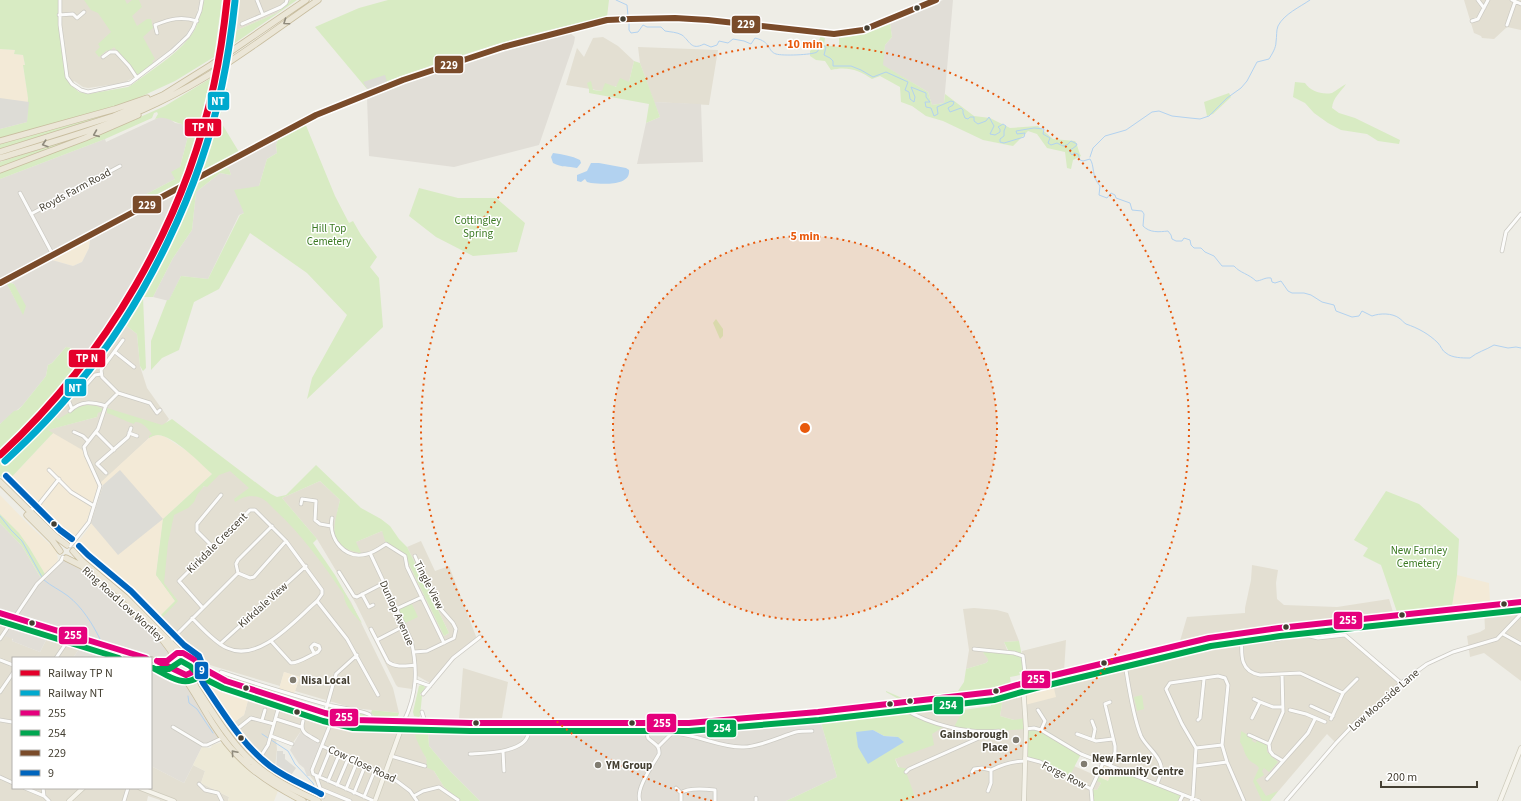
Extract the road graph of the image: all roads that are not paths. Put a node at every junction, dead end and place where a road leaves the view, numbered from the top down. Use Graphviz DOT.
graph roads {
  1 [pos="60,0"];
  2 [pos="202,0"];
  3 [pos="257,0"];
  4 [pos="287,0"];
  5 [pos="306,0"];
  6 [pos="318,0"];
  7 [pos="936,0"];
  8 [pos="1478,0"];
  9 [pos="1488,0"];
  10 [pos="1513,1"];
  11 [pos="1521,4"];
  12 [pos="1484,8"];
  13 [pos="84,12"];
  14 [pos="59,14"];
  15 [pos="263,15"];
  16 [pos="197,21"];
  17 [pos="1472,21"];
  18 [pos="242,24"];
  19 [pos="1507,25"];
  20 [pos="157,33"];
  21 [pos="103,57"];
  22 [pos="197,74"];
  23 [pos="137,78"];
  24 [pos="155,104"];
  25 [pos="0,141"];
  26 [pos="0,152"];
  27 [pos="0,158"];
  28 [pos="120,166"];
  29 [pos="0,170"];
  30 [pos="20,193"];
  31 [pos="31,214"];
  32 [pos="1521,214"];
  33 [pos="1502,251"];
  34 [pos="53,255"];
  35 [pos="0,283"];
  36 [pos="123,340"];
  37 [pos="115,352"];
  38 [pos="134,367"];
  39 [pos="101,374"];
  40 [pos="84,382"];
  41 [pos="118,393"];
  42 [pos="148,397"];
  43 [pos="68,399"];
  44 [pos="147,403"];
  45 [pos="106,406"];
  46 [pos="160,410"];
  47 [pos="131,428"];
  48 [pos="74,432"];
  49 [pos="96,432"];
  50 [pos="129,433"];
  51 [pos="137,436"];
  52 [pos="88,441"];
  53 [pos="114,450"];
  54 [pos="49,470"];
  55 [pos="106,473"];
  56 [pos="59,479"];
  57 [pos="0,482"];
  58 [pos="0,487"];
  59 [pos="221,495"];
  60 [pos="301,504"];
  61 [pos="94,506"];
  62 [pos="27,510"];
  63 [pos="332,518"];
  64 [pos="272,526"];
  65 [pos="331,526"];
  66 [pos="286,541"];
  67 [pos="213,546"];
  68 [pos="70,547"];
  69 [pos="370,553"];
  70 [pos="63,555"];
  71 [pos="415,556"];
  72 [pos="306,566"];
  73 [pos="339,572"];
  74 [pos="238,573"];
  75 [pos="384,583"];
  76 [pos="362,594"];
  77 [pos="422,597"];
  78 [pos="317,601"];
  79 [pos="1521,602"];
  80 [pos="373,605"];
  81 [pos="202,607"];
  82 [pos="396,609"];
  83 [pos="0,613"];
  84 [pos="1521,614"];
  85 [pos="14,617"];
  86 [pos="192,618"];
  87 [pos="404,626"];
  88 [pos="1295,626"];
  89 [pos="371,629"];
  90 [pos="1242,632"];
  91 [pos="1297,633"];
  92 [pos="1503,634"];
  93 [pos="71,636"];
  94 [pos="480,638"];
  95 [pos="1209,638"];
  96 [pos="0,639"];
  97 [pos="170,640"];
  98 [pos="377,640"];
  99 [pos="271,641"];
  100 [pos="444,643"];
  101 [pos="1242,643"];
  102 [pos="220,644"];
  103 [pos="1521,644"];
  104 [pos="1210,646"];
  105 [pos="974,649"];
  106 [pos="1151,651"];
  107 [pos="414,652"];
  108 [pos="314,653"];
  109 [pos="183,654"];
  110 [pos="357,655"];
  111 [pos="57,657"];
  112 [pos="143,657"];
  113 [pos="189,657"];
  114 [pos="172,658"];
  115 [pos="1124,658"];
  116 [pos="152,659"];
  117 [pos="0,660"];
  118 [pos="157,661"];
  119 [pos="12,665"];
  120 [pos="415,665"];
  121 [pos="206,670"];
  122 [pos="178,671"];
  123 [pos="193,671"];
  124 [pos="222,672"];
  125 [pos="12,674"];
  126 [pos="228,674"];
  127 [pos="1282,674"];
  128 [pos="1204,679"];
  129 [pos="1357,679"];
  130 [pos="226,681"];
  131 [pos="416,681"];
  132 [pos="1025,683"];
  133 [pos="1401,683"];
  134 [pos="430,686"];
  135 [pos="277,689"];
  136 [pos="0,692"];
  137 [pos="1343,693"];
  138 [pos="423,694"];
  139 [pos="296,695"];
  140 [pos="378,695"];
  141 [pos="275,697"];
  142 [pos="281,699"];
  143 [pos="1254,699"];
  144 [pos="901,702"];
  145 [pos="1110,702"];
  146 [pos="1260,702"];
  147 [pos="293,703"];
  148 [pos="327,704"];
  149 [pos="1311,706"];
  150 [pos="1283,707"];
  151 [pos="265,710"];
  152 [pos="1038,710"];
  153 [pos="1290,710"];
  154 [pos="212,712"];
  155 [pos="422,712"];
  156 [pos="325,713"];
  157 [pos="1254,714"];
  158 [pos="334,715"];
  159 [pos="1258,716"];
  160 [pos="1252,718"];
  161 [pos="276,719"];
  162 [pos="1316,719"];
  163 [pos="0,720"];
  164 [pos="262,720"];
  165 [pos="1198,720"];
  166 [pos="303,721"];
  167 [pos="404,721"];
  168 [pos="12,722"];
  169 [pos="371,722"];
  170 [pos="425,722"];
  171 [pos="528,722"];
  172 [pos="645,722"];
  173 [pos="1092,722"];
  174 [pos="1325,722"];
  175 [pos="274,724"];
  176 [pos="173,727"];
  177 [pos="233,727"];
  178 [pos="301,727"];
  179 [pos="1026,729"];
  180 [pos="1041,730"];
  181 [pos="812,731"];
  182 [pos="1077,734"];
  183 [pos="1249,735"];
  184 [pos="271,736"];
  185 [pos="222,738"];
  186 [pos="1093,739"];
  187 [pos="1113,739"];
  188 [pos="318,741"];
  189 [pos="292,744"];
  190 [pos="1269,744"];
  191 [pos="1222,745"];
  192 [pos="322,746"];
  193 [pos="659,746"];
  194 [pos="1196,748"];
  195 [pos="1521,748"];
  196 [pos="330,750"];
  197 [pos="504,751"];
  198 [pos="470,754"];
  199 [pos="339,755"];
  200 [pos="391,756"];
  201 [pos="348,759"];
  202 [pos="1025,759"];
  203 [pos="1282,761"];
  204 [pos="357,762"];
  205 [pos="1228,762"];
  206 [pos="1103,763"];
  207 [pos="365,766"];
  208 [pos="424,766"];
  209 [pos="1110,766"];
  210 [pos="1196,766"];
  211 [pos="271,767"];
  212 [pos="375,770"];
  213 [pos="991,770"];
  214 [pos="504,771"];
  215 [pos="906,772"];
  216 [pos="972,772"];
  217 [pos="384,774"];
  218 [pos="316,776"];
  219 [pos="0,777"];
  220 [pos="1267,779"];
  221 [pos="328,781"];
  222 [pos="12,783"];
  223 [pos="199,784"];
  224 [pos="1157,784"];
  225 [pos="337,785"];
  226 [pos="676,788"];
  227 [pos="27,789"];
  228 [pos="42,789"];
  229 [pos="82,789"];
  230 [pos="128,789"];
  231 [pos="143,789"];
  232 [pos="321,789"];
  233 [pos="346,789"];
  234 [pos="1091,789"];
  235 [pos="988,791"];
  236 [pos="354,792"];
  237 [pos="681,793"];
  238 [pos="1183,794"];
  239 [pos="44,796"];
  240 [pos="414,796"];
  241 [pos="364,797"];
  242 [pos="321,799"];
  243 [pos="458,800"];
  244 [pos="1192,800"];
  245 [pos="49,801"];
  246 [pos="69,801"];
  247 [pos="124,801"];
  248 [pos="174,801"];
  249 [pos="222,801"];
  250 [pos="303,801"];
  251 [pos="350,801"];
  252 [pos="375,801"];
  253 [pos="417,801"];
  254 [pos="640,801"];
  255 [pos="681,801"];
  256 [pos="715,801"];
  257 [pos="1024,801"];
  258 [pos="1092,801"];
  259 [pos="1180,801"];
  260 [pos="1199,801"];
  261 [pos="1244,801"];
  262 [pos="1286,801"];
  263 [pos="1500,801"];
  1 -- 14 [label="street"];
  2 -- 16 [label="street"];
  3 -- 15 [label="street"];
  4 -- 15 [label="street"];
  5 -- 22 [label="highway"];
  6 -- 24 [label="highway, one-way"];
  7 -- 34 [label="main road"];
  8 -- 12 [label="street"];
  9 -- 12 [label="street"];
  10 -- 11 [label="street"];
  10 -- 19 [label="street"];
  12 -- 17 [label="street"];
  13 -- 14 [label="street"];
  14 -- 23 [label="street"];
  15 -- 18 [label="street"];
  16 -- 20 [label="street"];
  16 -- 23 [label="street"];
  21 -- 23 [label="street"];
  22 -- 25 [label="highway"];
  22 -- 26 [label="highway"];
  24 -- 27 [label="highway, one-way"];
  24 -- 29 [label="highway, one-way"];
  28 -- 31 [label="street, Royds Farm Road"];
  30 -- 31 [label="street, Royds Farm Road"];
  31 -- 34 [label="street, Royds Farm Road"];
  32 -- 33 [label="street"];
  34 -- 35 [label="main road"];
  36 -- 37 [label="street"];
  37 -- 38 [label="street"];
  37 -- 39 [label="street"];
  39 -- 40 [label="street"];
  39 -- 41 [label="street"];
  41 -- 44 [label="street"];
  41 -- 45 [label="street"];
  42 -- 44 [label="street"];
  43 -- 45 [label="street"];
  44 -- 46 [label="street"];
  45 -- 49 [label="street"];
  47 -- 50 [label="street"];
  48 -- 52 [label="street"];
  49 -- 52 [label="street"];
  49 -- 53 [label="street"];
  50 -- 51 [label="street"];
  50 -- 53 [label="street"];
  52 -- 61 [label="street"];
  53 -- 55 [label="street"];
  54 -- 56 [label="street"];
  56 -- 61 [label="street"];
  56 -- 62 [label="street"];
  57 -- 62 [label="highway, Ring Road Low Wortley"];
  58 -- 70 [label="highway, Ring Road Low Wortley"];
  59 -- 67 [label="street"];
  60 -- 65 [label="street"];
  61 -- 68 [label="street"];
  62 -- 68 [label="highway, Ring Road Low Wortley"];
  63 -- 65 [label="street"];
  64 -- 66 [label="street, Kirkdale Crescent"];
  64 -- 67 [label="street, Kirkdale Crescent"];
  64 -- 74 [label="street"];
  65 -- 69 [label="street"];
  66 -- 72 [label="street, Kirkdale Crescent"];
  66 -- 74 [label="street"];
  67 -- 81 [label="street, Kirkdale Crescent"];
  68 -- 70 [label="highway"];
  68 -- 70 [label="highway"];
  68 -- 97 [label="highway, Ring Road Low Wortley"];
  69 -- 75 [label="street, Dunlop Avenue"];
  69 -- 77 [label="street"];
  70 -- 85 [label="street"];
  70 -- 114 [label="highway, Ring Road Low Wortley"];
  71 -- 100 [label="street, Tingle View"];
  72 -- 78 [label="street, Kirkdale Crescent"];
  72 -- 102 [label="street, Kirkdale View"];
  73 -- 76 [label="street"];
  74 -- 81 [label="street"];
  75 -- 76 [label="street"];
  75 -- 82 [label="street, Dunlop Avenue"];
  76 -- 80 [label="street"];
  77 -- 82 [label="street"];
  77 -- 100 [label="street"];
  78 -- 99 [label="street"];
  78 -- 110 [label="street"];
  79 -- 88 [label="main road"];
  81 -- 86 [label="street"];
  82 -- 87 [label="street, Dunlop Avenue"];
  83 -- 85 [label="main road"];
  84 -- 92 [label="street, Low Moorside Lane"];
  85 -- 93 [label="main road"];
  85 -- 96 [label="street"];
  86 -- 97 [label="street"];
  86 -- 102 [label="street"];
  87 -- 98 [label="street"];
  87 -- 107 [label="street, Dunlop Avenue"];
  88 -- 90 [label="main road"];
  88 -- 91 [label="street"];
  89 -- 98 [label="street"];
  90 -- 95 [label="main road"];
  90 -- 101 [label="street"];
  91 -- 101 [label="street"];
  91 -- 133 [label="street"];
  92 -- 103 [label="street"];
  92 -- 133 [label="street, Low Moorside Lane"];
  93 -- 111 [label="street"];
  93 -- 112 [label="main road"];
  94 -- 134 [label="street"];
  95 -- 104 [label="street"];
  95 -- 106 [label="main road"];
  97 -- 109 [label="highway, Ring Road Low Wortley"];
  98 -- 120 [label="street"];
  99 -- 102 [label="street"];
  99 -- 108 [label="street"];
  100 -- 107 [label="street, Tingle View"];
  101 -- 104 [label="street"];
  101 -- 127 [label="street"];
  104 -- 106 [label="street"];
  105 -- 132 [label="street"];
  106 -- 115 [label="main road"];
  107 -- 120 [label="street, Dunlop Avenue"];
  109 -- 113 [label="highway"];
  109 -- 114 [label="highway"];
  110 -- 140 [label="street"];
  110 -- 148 [label="street"];
  113 -- 121 [label="main road"];
  113 -- 123 [label="highway"];
  114 -- 118 [label="main road"];
  114 -- 122 [label="highway"];
  115 -- 132 [label="main road"];
  115 -- 224 [label="street"];
  116 -- 118 [label="main road"];
  117 -- 119 [label="street"];
  118 -- 122 [label="main road"];
  120 -- 131 [label="street, Dunlop Avenue"];
  121 -- 123 [label="main road"];
  121 -- 130 [label="main road"];
  122 -- 123 [label="highway"];
  122 -- 185 [label="highway"];
  123 -- 154 [label="highway"];
  124 -- 126 [label="street"];
  125 -- 136 [label="street"];
  126 -- 130 [label="street"];
  126 -- 135 [label="street"];
  127 -- 137 [label="street"];
  127 -- 150 [label="street"];
  128 -- 165 [label="street"];
  128 -- 191 [label="street"];
  128 -- 194 [label="street"];
  129 -- 137 [label="street"];
  130 -- 141 [label="main road"];
  131 -- 134 [label="street"];
  131 -- 167 [label="street, Dunlop Avenue"];
  132 -- 144 [label="main road"];
  132 -- 179 [label="street"];
  133 -- 262 [label="street, Low Moorside Lane"];
  134 -- 138 [label="street"];
  135 -- 139 [label="street"];
  135 -- 141 [label="street"];
  137 -- 149 [label="street"];
  139 -- 147 [label="street"];
  139 -- 148 [label="street"];
  141 -- 142 [label="main road"];
  142 -- 147 [label="main road"];
  142 -- 161 [label="street"];
  143 -- 146 [label="street"];
  144 -- 172 [label="main road"];
  144 -- 215 [label="street"];
  145 -- 187 [label="street"];
  146 -- 150 [label="street"];
  146 -- 157 [label="street"];
  147 -- 156 [label="main road"];
  148 -- 156 [label="street"];
  148 -- 169 [label="street"];
  150 -- 190 [label="street"];
  151 -- 164 [label="street"];
  152 -- 180 [label="street"];
  153 -- 162 [label="street"];
  154 -- 185 [label="highway"];
  154 -- 242 [label="highway"];
  155 -- 170 [label="street"];
  156 -- 158 [label="main road"];
  157 -- 159 [label="street"];
  157 -- 160 [label="street"];
  158 -- 169 [label="main road"];
  158 -- 192 [label="street"];
  161 -- 175 [label="street"];
  161 -- 178 [label="street"];
  162 -- 174 [label="street"];
  162 -- 203 [label="street"];
  163 -- 168 [label="street"];
  164 -- 175 [label="street"];
  164 -- 177 [label="street"];
  166 -- 178 [label="street"];
  167 -- 169 [label="main road"];
  167 -- 170 [label="main road"];
  167 -- 200 [label="street"];
  170 -- 171 [label="main road"];
  171 -- 172 [label="main road"];
  171 -- 197 [label="street"];
  172 -- 193 [label="street"];
  173 -- 186 [label="street"];
  175 -- 184 [label="street"];
  176 -- 185 [label="street"];
  178 -- 188 [label="street"];
  179 -- 180 [label="street"];
  179 -- 202 [label="street"];
  180 -- 206 [label="street"];
  181 -- 193 [label="street"];
  182 -- 186 [label="street"];
  183 -- 190 [label="street"];
  184 -- 189 [label="street"];
  184 -- 211 [label="street"];
  250 -- 185 [label="highway, one-way"];
  186 -- 187 [label="street"];
  187 -- 209 [label="street"];
  190 -- 203 [label="street"];
  191 -- 194 [label="street"];
  191 -- 205 [label="street"];
  192 -- 196 [label="street, Cow Close Road"];
  192 -- 218 [label="street"];
  193 -- 254 [label="street"];
  194 -- 210 [label="street"];
  195 -- 263 [label="street"];
  196 -- 199 [label="street, Cow Close Road"];
  196 -- 218 [label="street"];
  197 -- 198 [label="street"];
  197 -- 214 [label="street"];
  199 -- 201 [label="street, Cow Close Road"];
  199 -- 221 [label="street"];
  200 -- 208 [label="street"];
  200 -- 217 [label="street"];
  201 -- 204 [label="street, Cow Close Road"];
  201 -- 225 [label="street"];
  202 -- 213 [label="street"];
  202 -- 234 [label="street, Forge Row"];
  202 -- 257 [label="street"];
  203 -- 220 [label="street"];
  204 -- 207 [label="street, Cow Close Road"];
  204 -- 233 [label="street"];
  205 -- 210 [label="street"];
  205 -- 261 [label="street"];
  206 -- 209 [label="street"];
  206 -- 234 [label="street"];
  207 -- 212 [label="street, Cow Close Road"];
  207 -- 236 [label="street"];
  209 -- 224 [label="street"];
  210 -- 244 [label="street"];
  212 -- 217 [label="street, Cow Close Road"];
  212 -- 241 [label="street"];
  213 -- 216 [label="street"];
  213 -- 235 [label="street"];
  217 -- 240 [label="street, Cow Close Road"];
  217 -- 252 [label="street"];
  218 -- 221 [label="street"];
  218 -- 232 [label="street"];
  219 -- 222 [label="street"];
  221 -- 225 [label="street"];
  223 -- 249 [label="street"];
  224 -- 238 [label="street"];
  225 -- 233 [label="street"];
  226 -- 237 [label="street"];
  227 -- 239 [label="street"];
  228 -- 239 [label="street"];
  229 -- 246 [label="street"];
  230 -- 247 [label="street"];
  231 -- 248 [label="street"];
  232 -- 242 [label="street"];
  232 -- 251 [label="street"];
  233 -- 236 [label="street"];
  234 -- 258 [label="street, Forge Row"];
  236 -- 241 [label="street"];
  237 -- 255 [label="street"];
  237 -- 256 [label="street"];
  238 -- 244 [label="street"];
  238 -- 259 [label="street"];
  239 -- 245 [label="street"];
  240 -- 243 [label="street"];
  240 -- 253 [label="street, Cow Close Road"];
  241 -- 252 [label="street"];
  244 -- 260 [label="street"];
}
